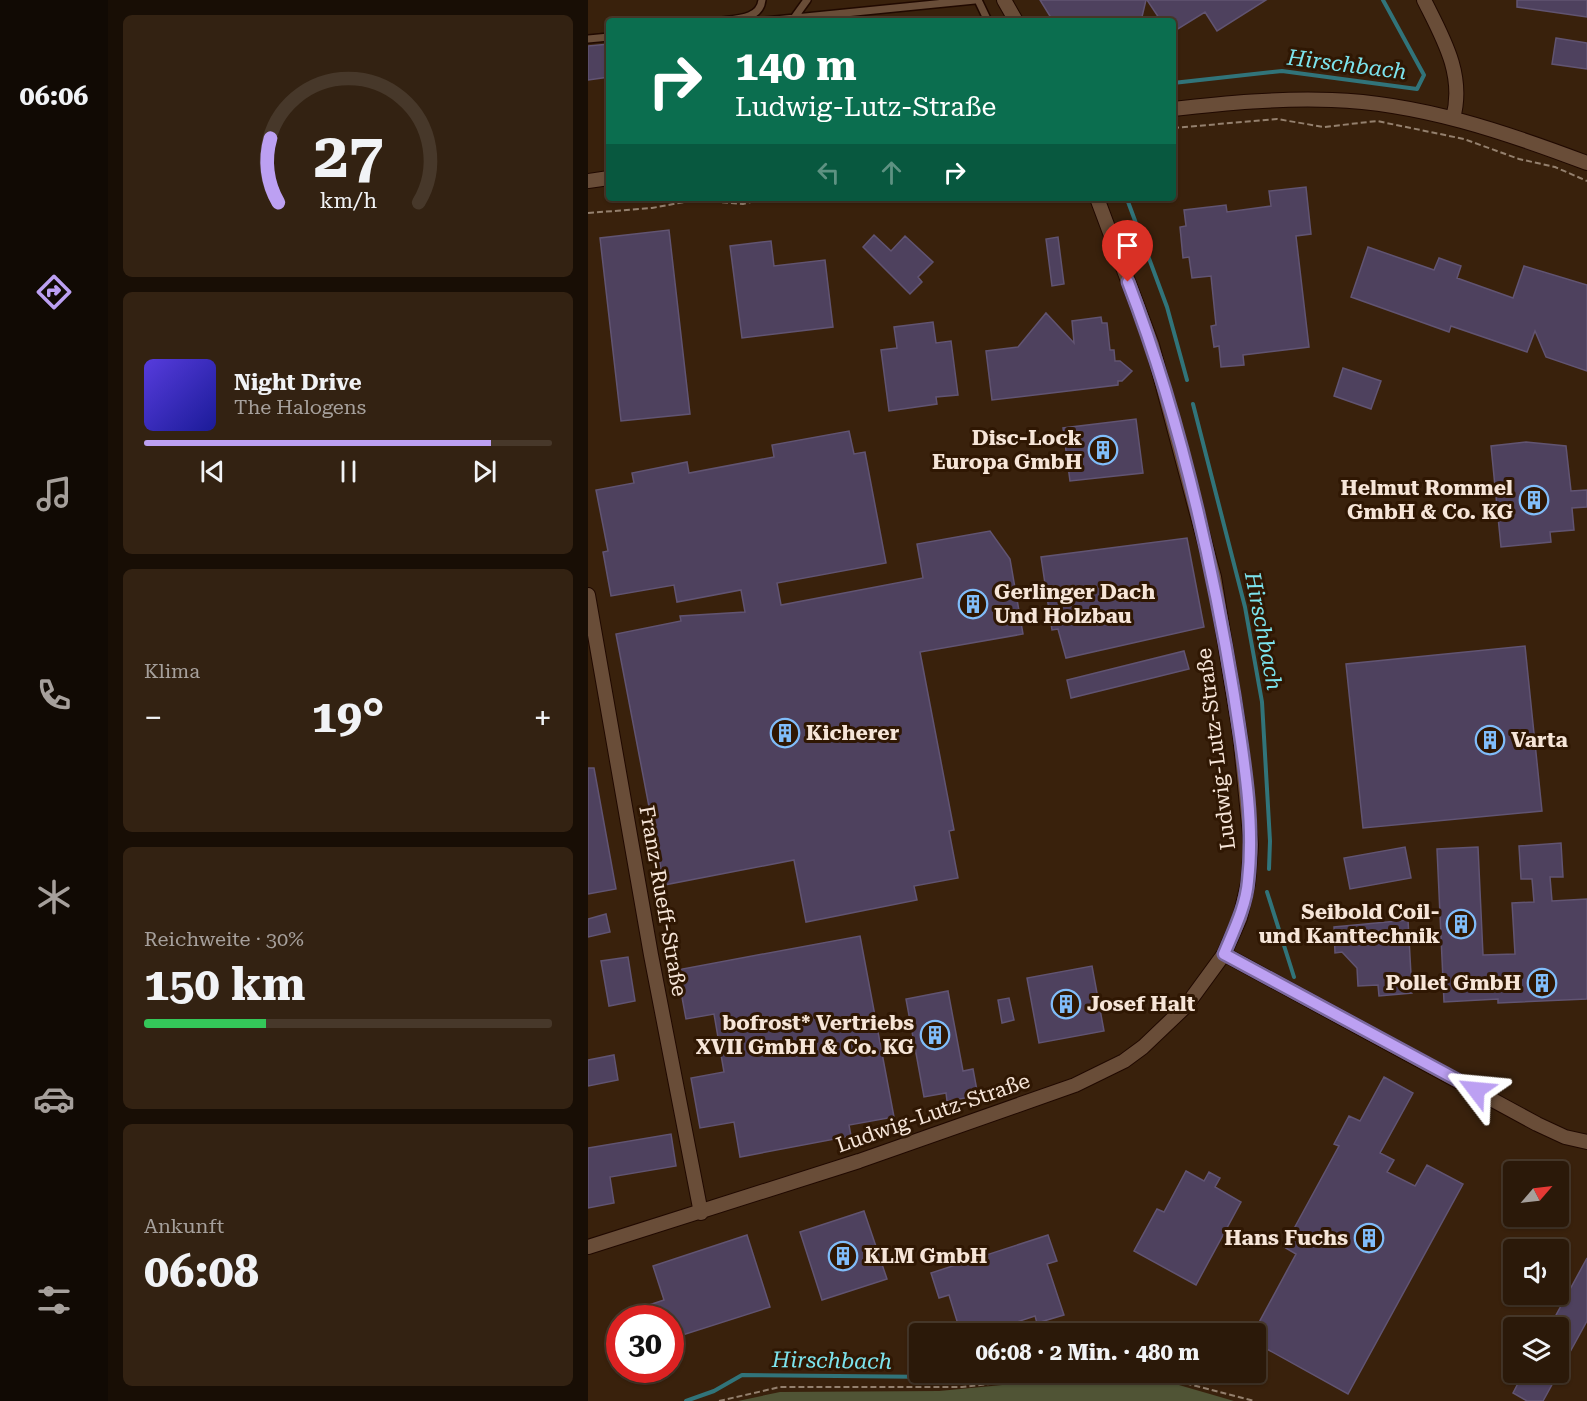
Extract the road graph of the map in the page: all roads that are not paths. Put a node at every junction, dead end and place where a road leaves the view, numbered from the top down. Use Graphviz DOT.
graph roads {
  1 [pos="762,0"];
  2 [pos="807,0"];
  3 [pos="977,0"];
  4 [pos="1004,0"];
  5 [pos="1424,0"];
  6 [pos="758,12"];
  7 [pos="742,18"];
  8 [pos="763,18"];
  9 [pos="794,18"];
  10 [pos="986,18"];
  11 [pos="1014,18"];
  12 [pos="606,37"];
  13 [pos="588,39"];
  14 [pos="1176,109"];
  15 [pos="1453,118"];
  16 [pos="1587,163"];
  17 [pos="606,178"];
  18 [pos="588,181"];
  19 [pos="1098,201"];
  20 [pos="588,599"];
  21 [pos="1224,954"];
  22 [pos="1587,1142"];
  23 [pos="701,1213"];
  24 [pos="588,1247"];
  1 -- 6 [label="lane"];
  2 -- 9 [label="lane"];
  3 -- 9 [label="lane"];
  3 -- 10 [label="lane"];
  4 -- 11 [label="street"];
  5 -- 15 [label="street"];
  6 -- 7 [label="lane"];
  6 -- 8 [label="lane"];
  12 -- 13 [label="lane"];
  14 -- 15 [label="street"];
  15 -- 16 [label="street"];
  17 -- 18 [label="street"];
  19 -- 21 [label="street, Ludwig-Lutz-Straße"];
  20 -- 23 [label="street, Franz-Rueff-Straße"];
  21 -- 22 [label="street"];
  21 -- 23 [label="street, Ludwig-Lutz-Straße"];
  23 -- 24 [label="street, Ludwig-Lutz-Straße"];
}
